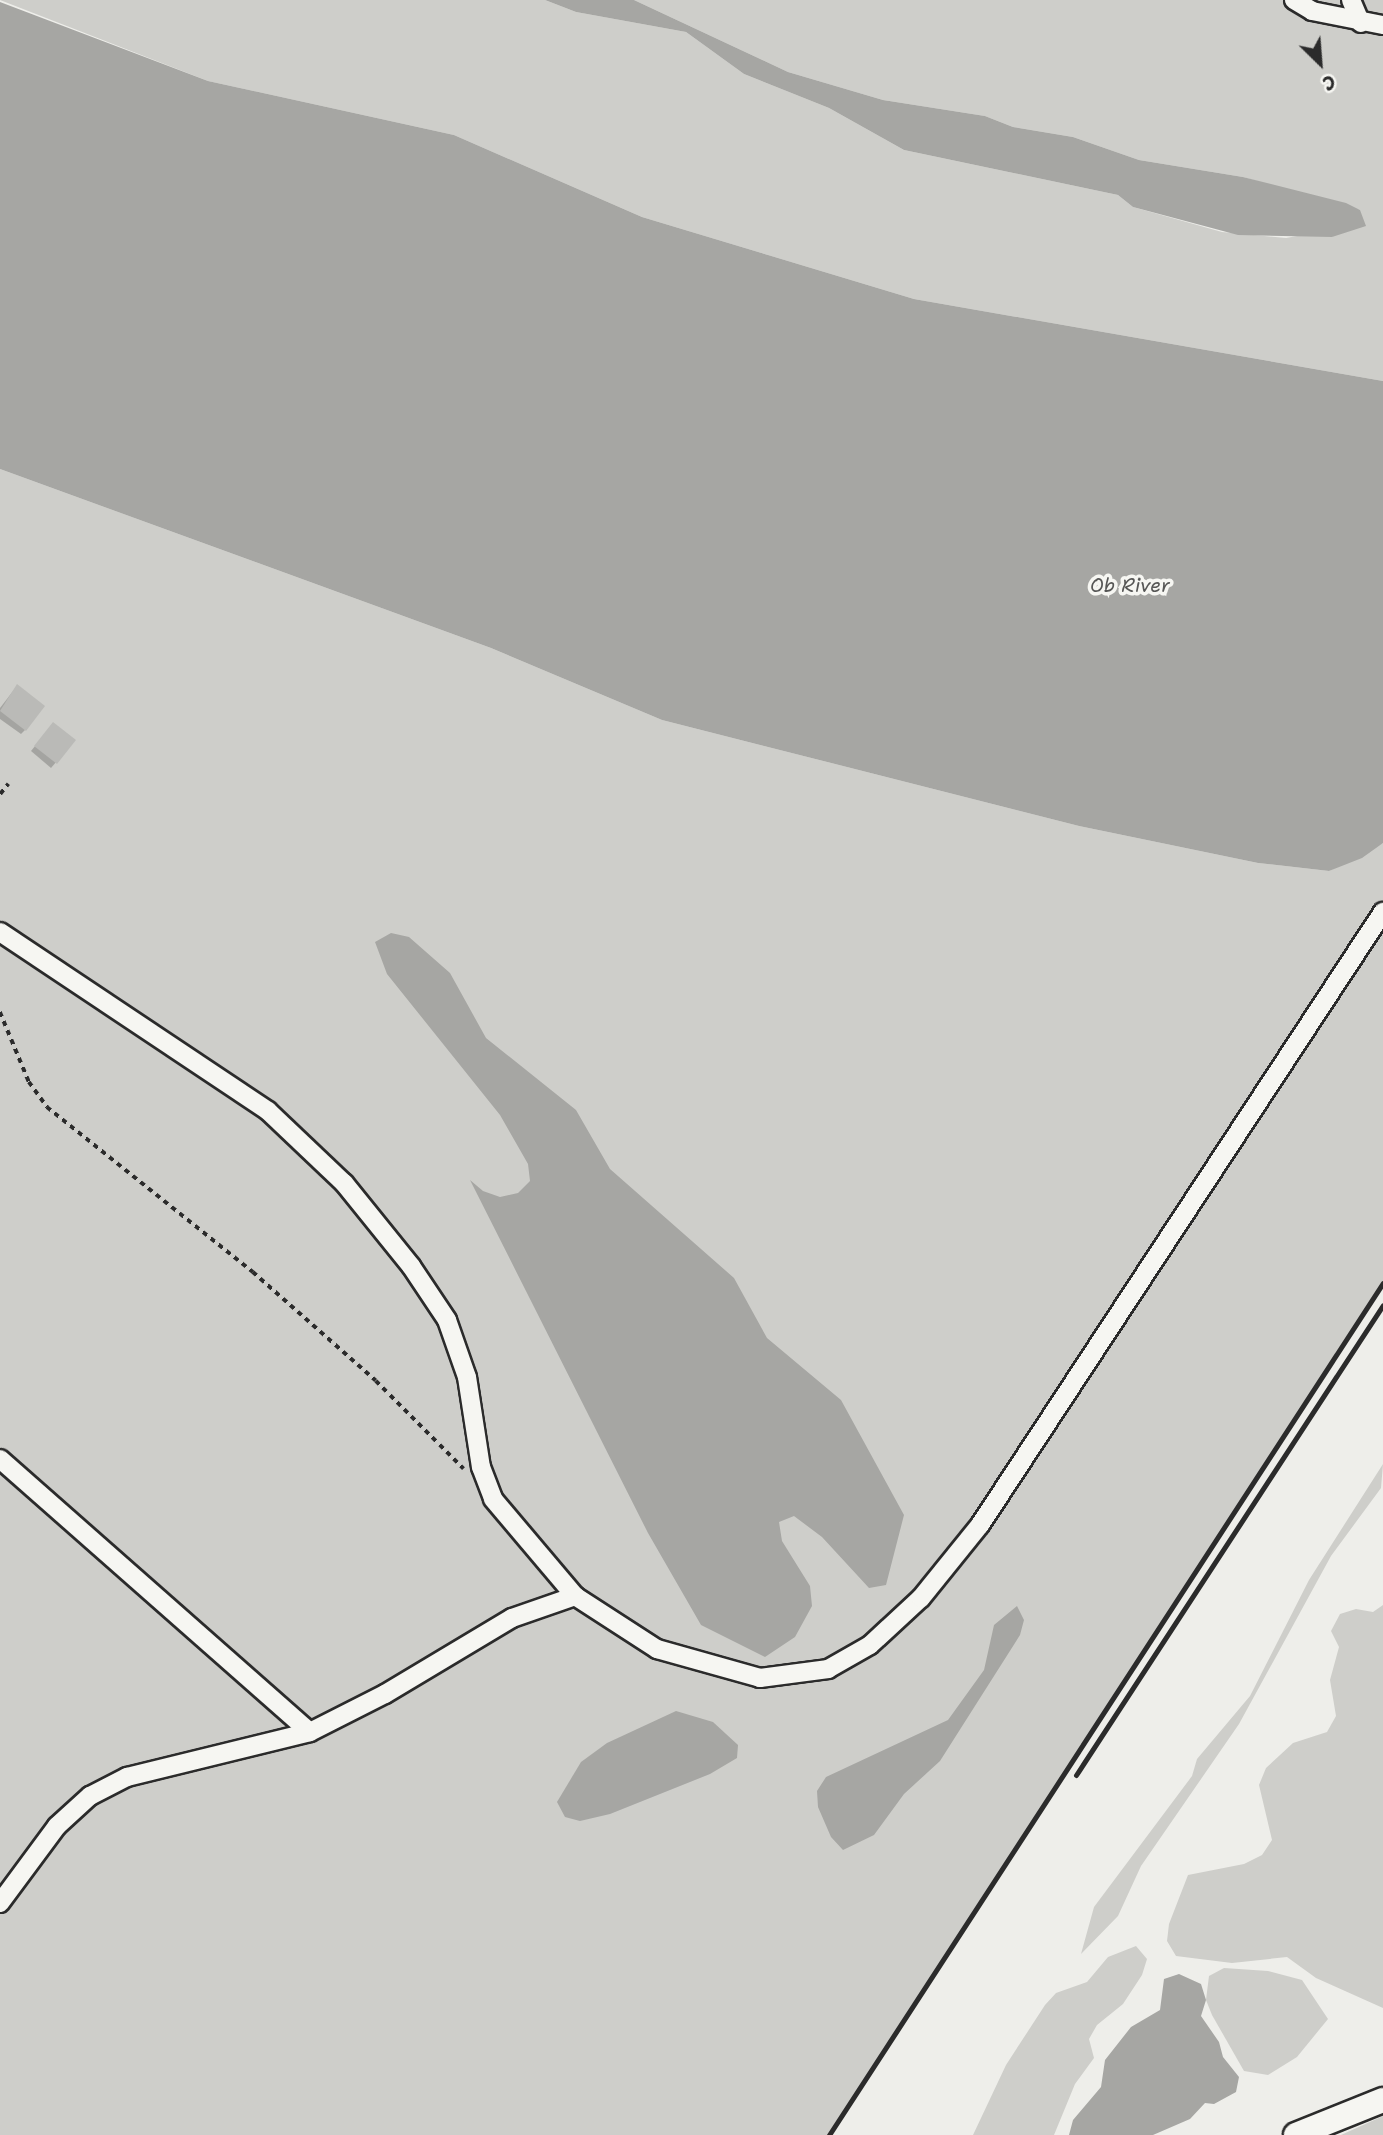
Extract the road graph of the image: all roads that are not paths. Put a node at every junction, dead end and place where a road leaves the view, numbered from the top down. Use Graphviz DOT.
graph roads {
  1 [pos="1294,0"];
  2 [pos="1351,0"];
  3 [pos="1361,23"];
  4 [pos="1383,25"];
  5 [pos="1383,912"];
  6 [pos="0,932"];
  7 [pos="0,1460"];
  8 [pos="575,1597"];
  9 [pos="310,1732"];
  10 [pos="0,1903"];
  11 [pos="1383,2100"];
  12 [pos="1296,2135"];
  1 -- 3 [label="street"];
  2 -- 3 [label="street"];
  3 -- 4 [label="street"];
  5 -- 8 [label="street"];
  6 -- 8 [label="street"];
  7 -- 9 [label="street"];
  8 -- 9 [label="street"];
  9 -- 10 [label="street"];
  11 -- 12 [label="street"];
}
